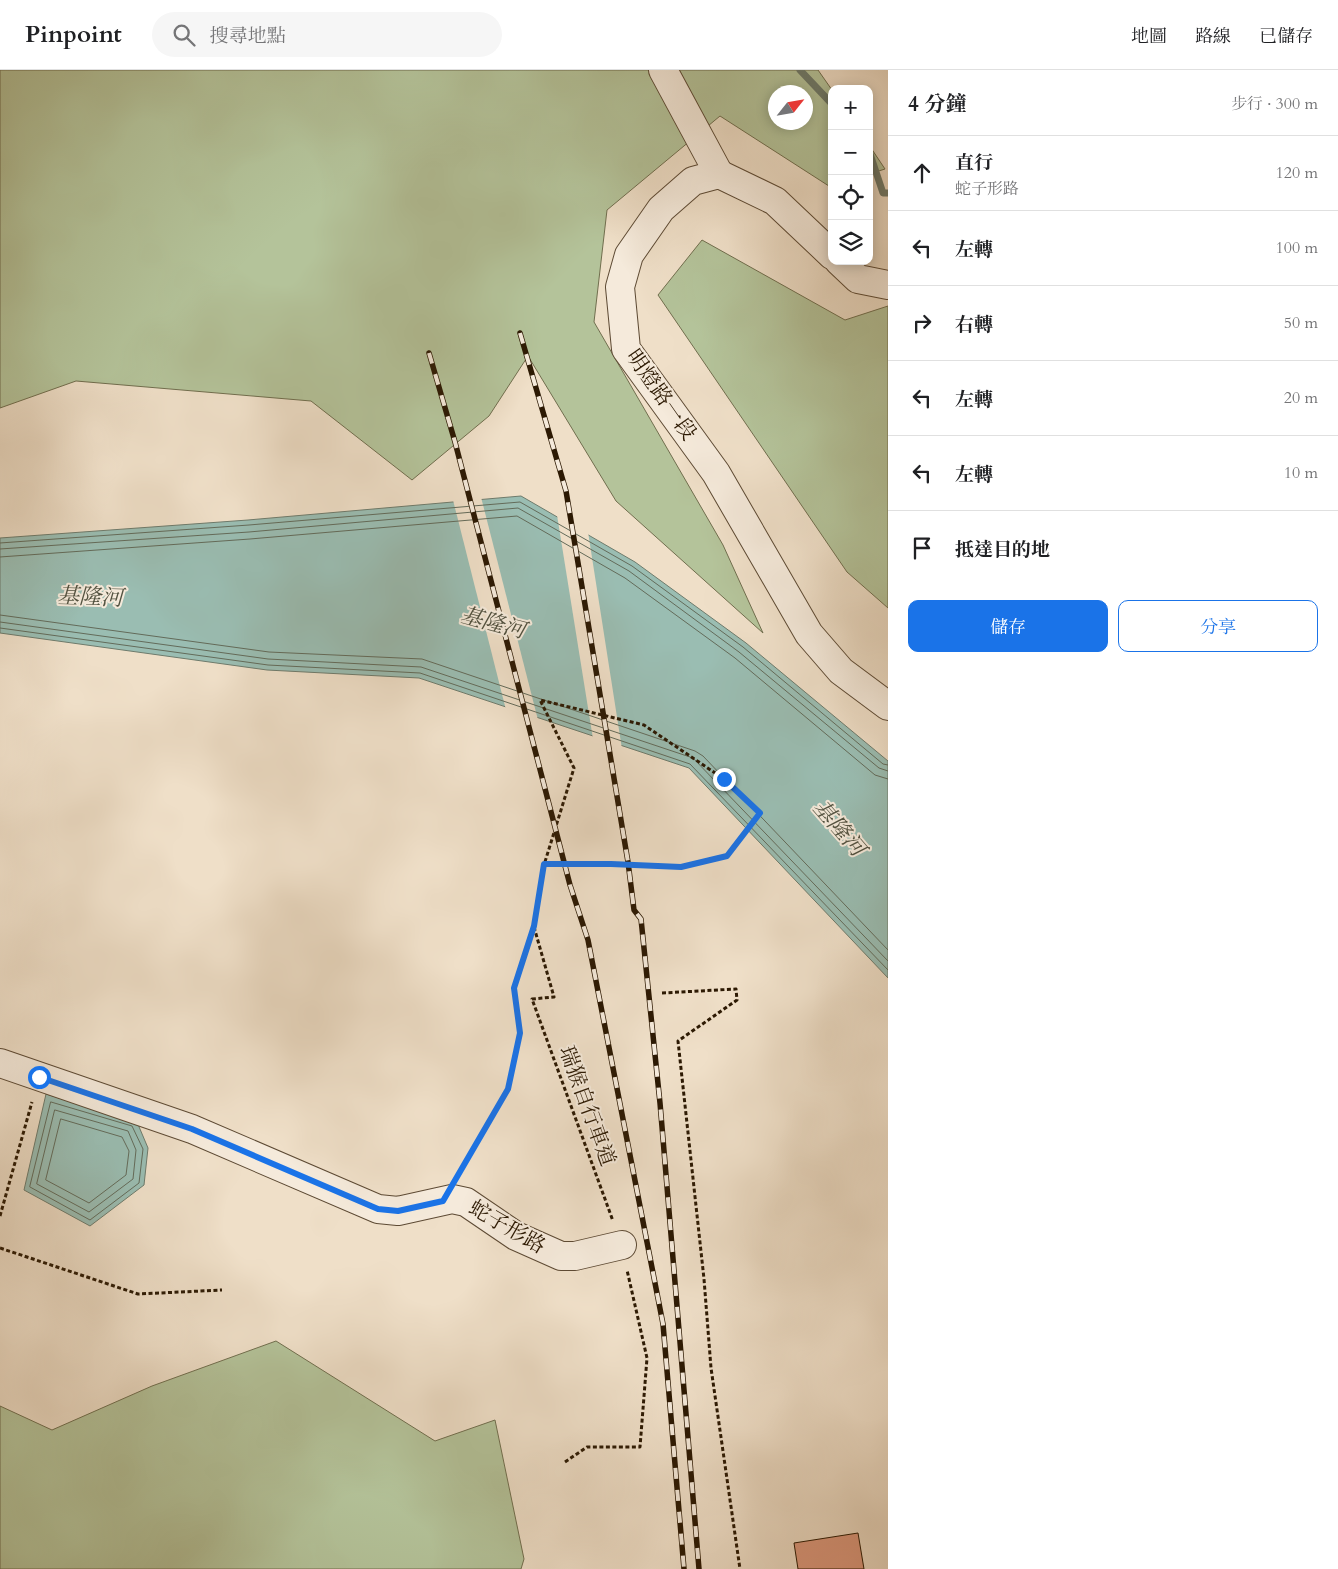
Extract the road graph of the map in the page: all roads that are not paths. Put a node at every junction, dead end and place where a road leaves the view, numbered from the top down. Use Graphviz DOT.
graph roads {
  1 [pos="663,70"];
  2 [pos="719,174"];
  3 [pos="828,251"];
  4 [pos="843,265"];
  5 [pos="888,286"];
  6 [pos="888,706"];
  7 [pos="0,1063"];
  8 [pos="622,1245"];
  1 -- 2 [label="street"];
  2 -- 3 [label="street"];
  2 -- 6 [label="street, 明燈路一段"];
  4 -- 5 [label="street"];
  7 -- 8 [label="street, 蛇子形路"];
}
